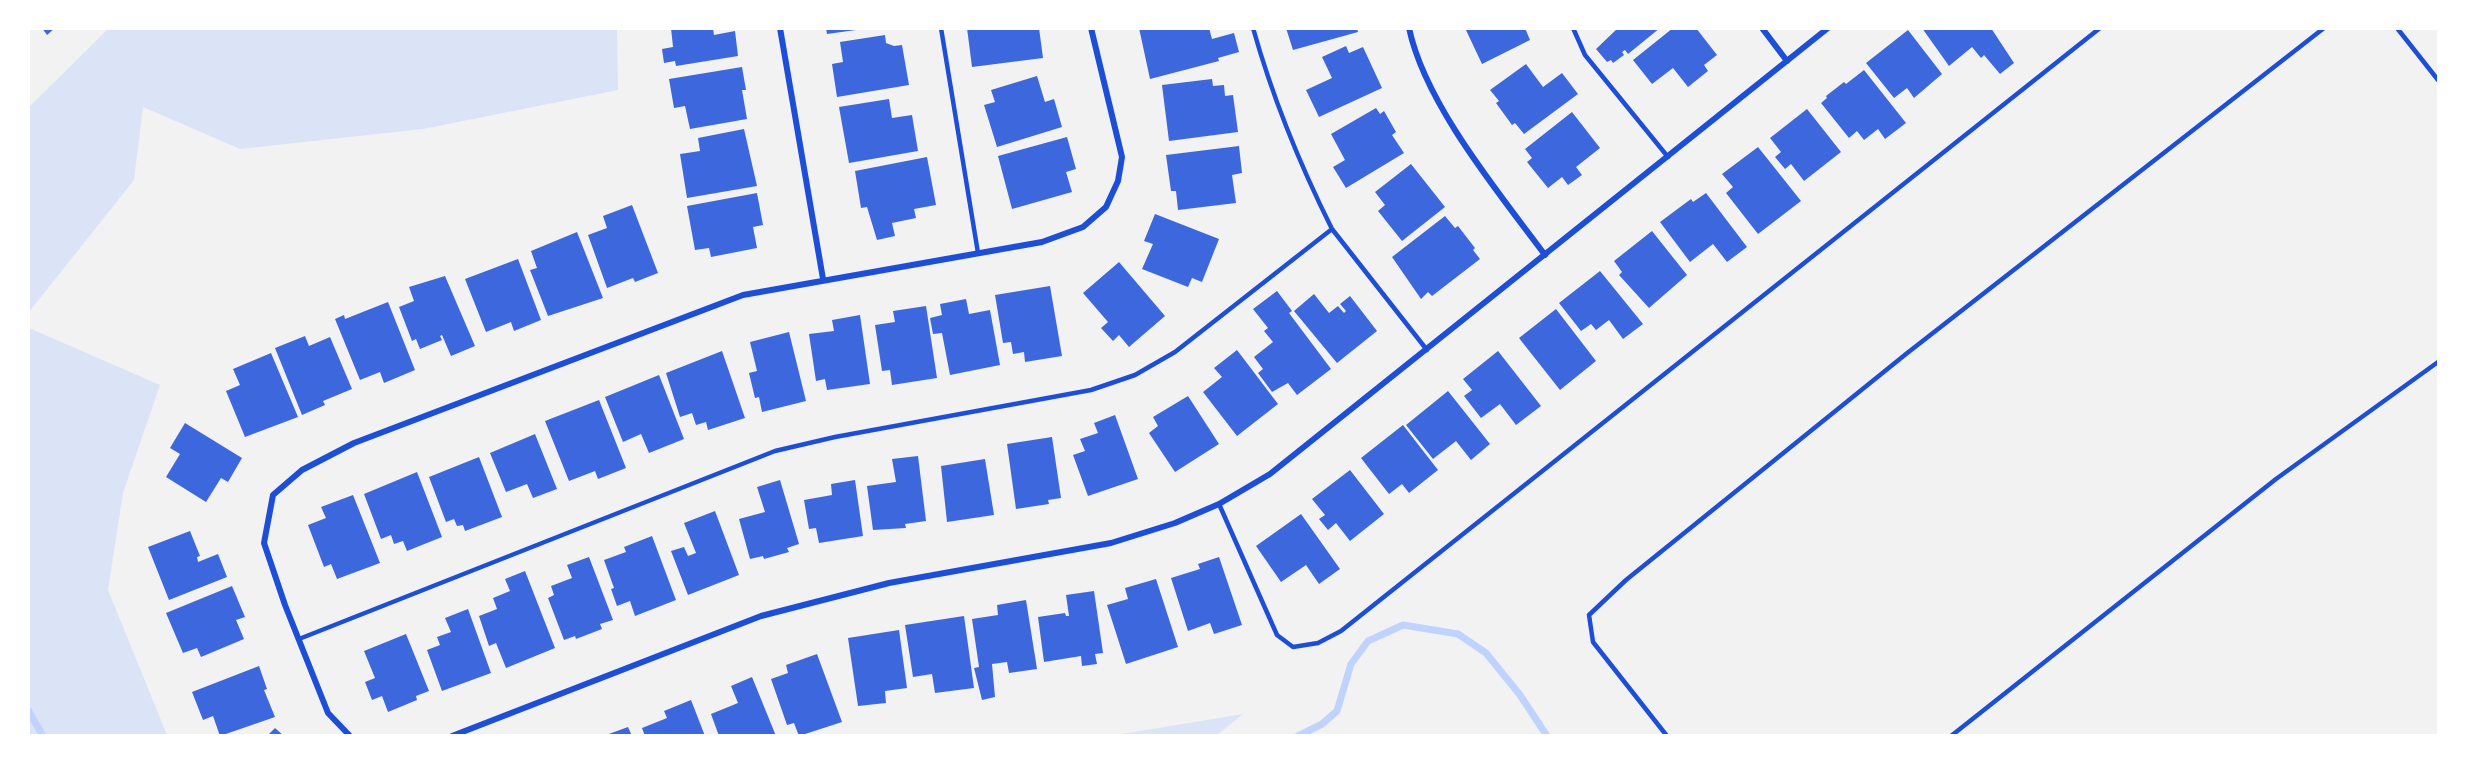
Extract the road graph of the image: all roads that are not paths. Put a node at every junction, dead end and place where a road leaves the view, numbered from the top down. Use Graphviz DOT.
graph roads {
  1 [pos="780,28"];
  2 [pos="941,28"];
  3 [pos="1091,28"];
  4 [pos="1253,28"];
  5 [pos="1409,28"];
  6 [pos="1572,28"];
  7 [pos="1762,28"];
  8 [pos="1828,28"];
  9 [pos="2100,28"];
  10 [pos="2324,28"];
  11 [pos="2397,28"];
  12 [pos="1787,61"];
  13 [pos="2439,80"];
  14 [pos="1668,156"];
  15 [pos="1332,229"];
  16 [pos="978,253"];
  17 [pos="1545,255"];
  18 [pos="823,279"];
  19 [pos="1427,351"];
  20 [pos="2439,363"];
  21 [pos="1219,504"];
  22 [pos="299,639"];
  23 [pos="350,735"];
  24 [pos="452,735"];
  25 [pos="1667,735"];
  26 [pos="1951,735"];
  1 -- 18 [label="street"];
  2 -- 16 [label="lane"];
  3 -- 16 [label="street"];
  4 -- 15 [label="lane"];
  5 -- 17 [label="street"];
  6 -- 14 [label="lane"];
  7 -- 12 [label="street"];
  8 -- 12 [label="street"];
  9 -- 21 [label="lane"];
  10 -- 25 [label="lane"];
  11 -- 13 [label="lane"];
  12 -- 14 [label="street"];
  14 -- 17 [label="street"];
  15 -- 19 [label="lane"];
  15 -- 22 [label="lane"];
  16 -- 18 [label="street"];
  17 -- 19 [label="street"];
  18 -- 22 [label="street"];
  19 -- 21 [label="street"];
  20 -- 26 [label="lane"];
  21 -- 24 [label="street"];
  22 -- 23 [label="street"];
}
